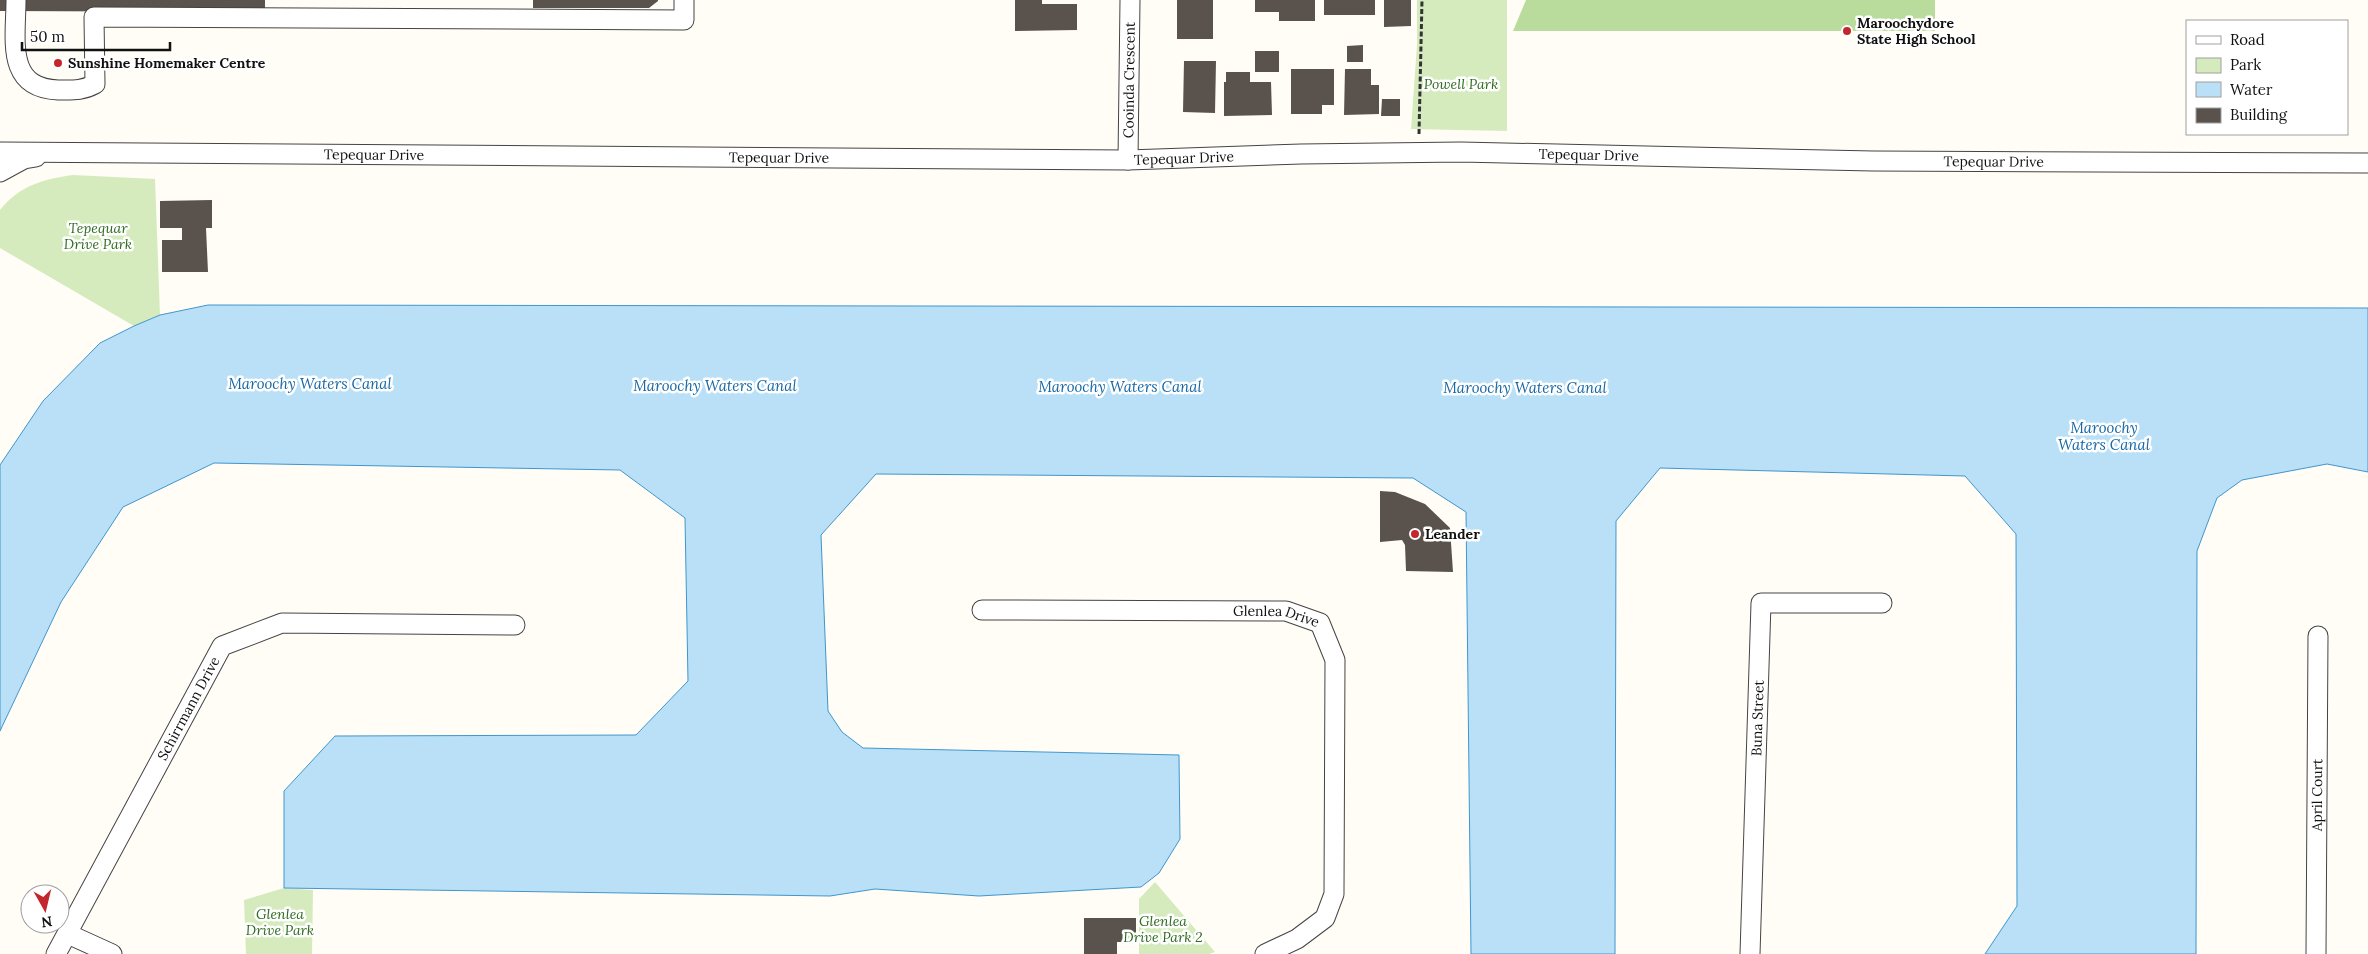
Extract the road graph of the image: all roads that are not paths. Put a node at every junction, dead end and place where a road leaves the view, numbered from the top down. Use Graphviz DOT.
graph roads {
  1 [pos="16,0"];
  2 [pos="684,0"];
  3 [pos="1130,0"];
  4 [pos="0,152"];
  5 [pos="52,154"];
  6 [pos="1128,160"];
  7 [pos="2368,162"];
  8 [pos="0,172"];
  9 [pos="1882,604"];
  10 [pos="982,610"];
  11 [pos="515,624"];
  12 [pos="2318,636"];
  13 [pos="70,930"];
  14 [pos="68,934"];
  15 [pos="56,954"];
  16 [pos="112,954"];
  17 [pos="1265,954"];
  18 [pos="1750,954"];
  19 [pos="2316,954"];
  1 -- 2 [label="street"];
  3 -- 6 [label="street, Cooinda Crescent"];
  4 -- 5 [label="street, Tepequar Drive"];
  5 -- 6 [label="street, Tepequar Drive"];
  5 -- 8 [label="street"];
  6 -- 7 [label="street, Tepequar Drive"];
  9 -- 18 [label="street, Buna Street"];
  10 -- 17 [label="street, Glenlea Drive"];
  11 -- 13 [label="street, Schirrmann Drive"];
  12 -- 19 [label="street, April Court"];
  14 -- 15 [label="street, Schirrmann Drive"];
  14 -- 16 [label="street"];
}
